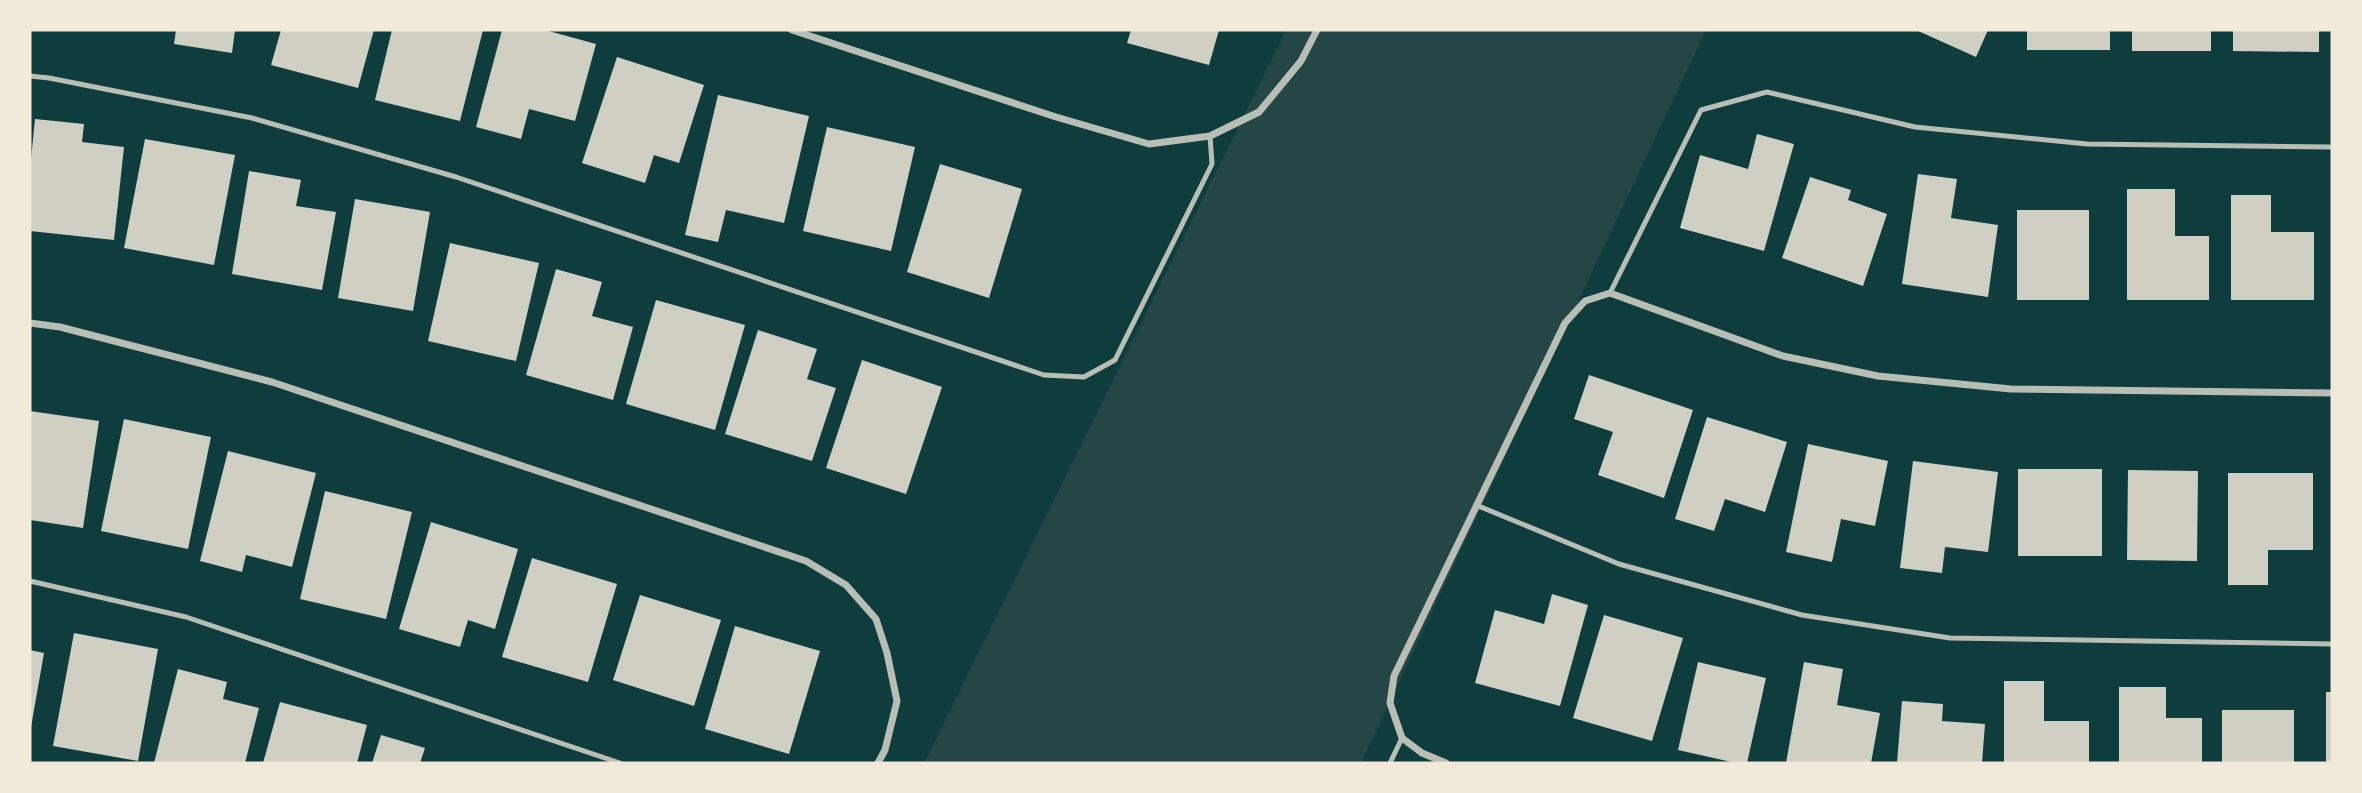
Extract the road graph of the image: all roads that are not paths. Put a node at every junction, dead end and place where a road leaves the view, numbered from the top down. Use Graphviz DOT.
graph roads {
  1 [pos="792,30"];
  2 [pos="1317,30"];
  3 [pos="30,76"];
  4 [pos="1210,136"];
  5 [pos="2332,147"];
  6 [pos="1611,293"];
  7 [pos="30,323"];
  8 [pos="2332,393"];
  9 [pos="1476,505"];
  10 [pos="30,581"];
  11 [pos="2332,644"];
  12 [pos="1402,738"];
  13 [pos="620,763"];
  14 [pos="878,763"];
  15 [pos="1390,763"];
  16 [pos="1447,763"];
  1 -- 4 [label="street"];
  2 -- 4 [label="street"];
  3 -- 4 [label="lane"];
  5 -- 6 [label="lane"];
  6 -- 8 [label="street"];
  6 -- 9 [label="street"];
  7 -- 14 [label="street"];
  9 -- 11 [label="lane"];
  9 -- 12 [label="street"];
  10 -- 13 [label="lane"];
  12 -- 15 [label="lane"];
  12 -- 16 [label="street"];
}
